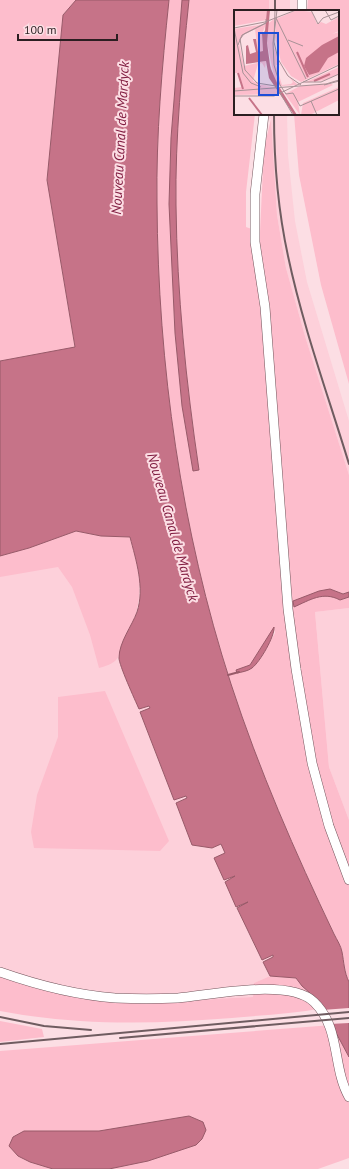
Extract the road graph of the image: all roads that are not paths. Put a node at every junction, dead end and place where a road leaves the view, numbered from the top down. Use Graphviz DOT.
graph roads {
  1 [pos="264,115"];
  2 [pos="349,880"];
  3 [pos="0,972"];
  4 [pos="349,1097"];
  1 -- 2 [label="street"];
  3 -- 4 [label="street"];
}
